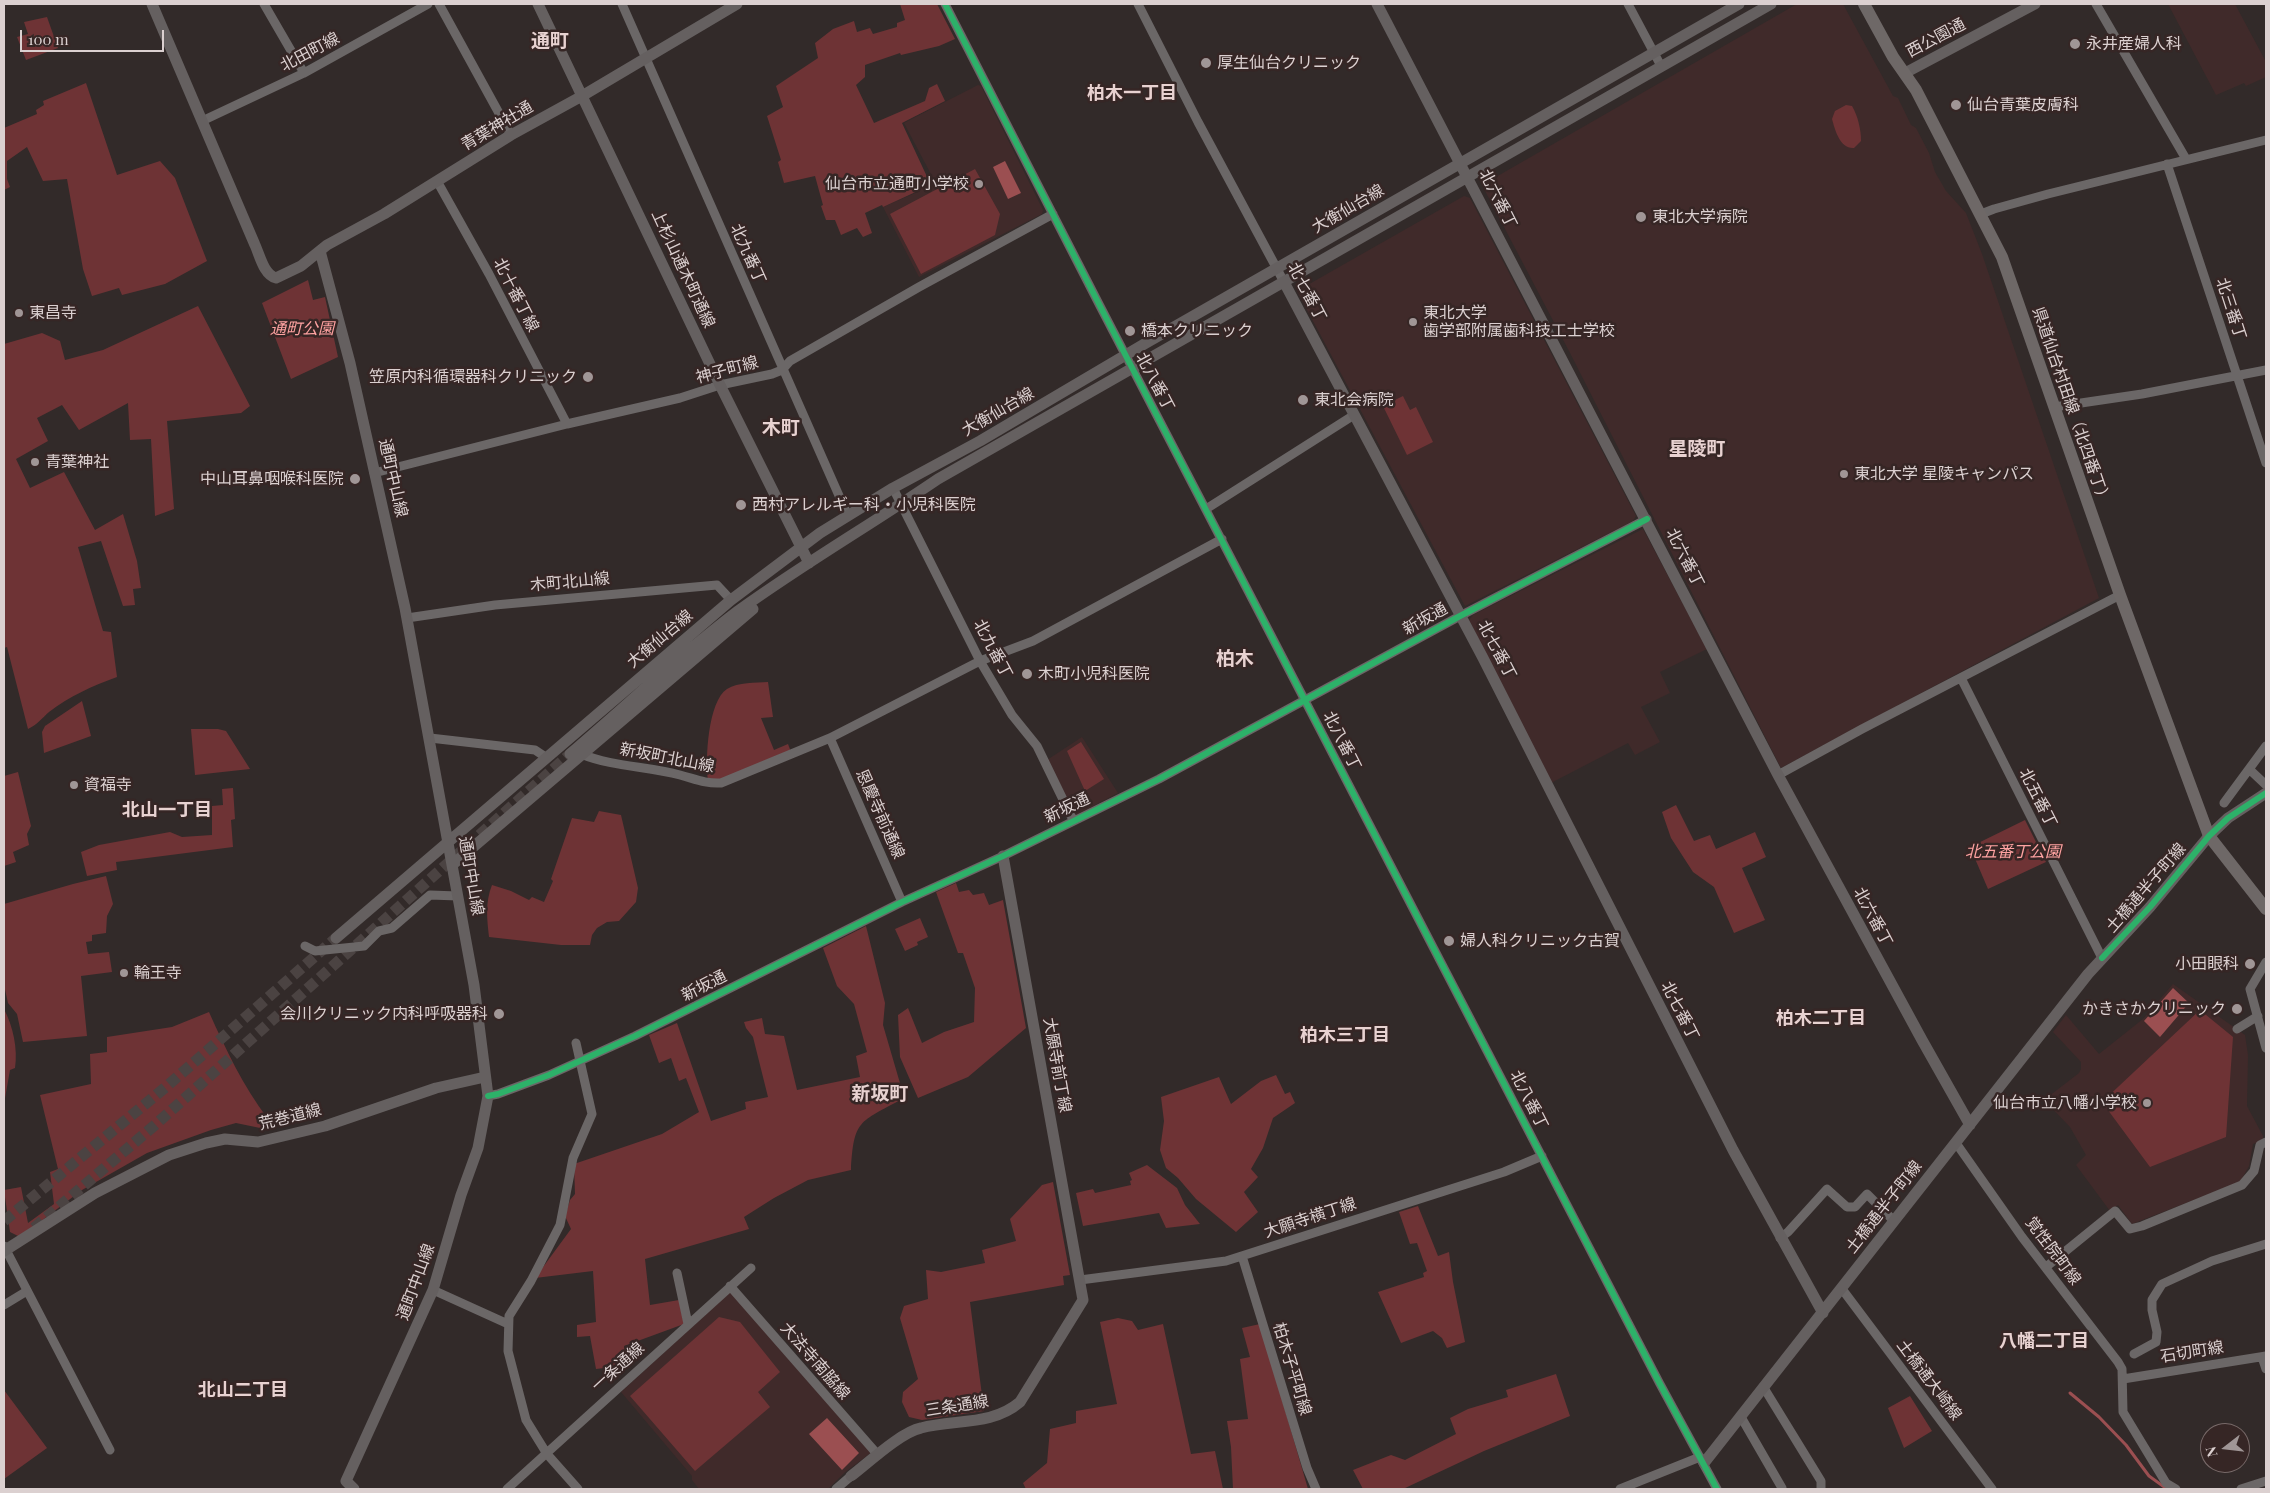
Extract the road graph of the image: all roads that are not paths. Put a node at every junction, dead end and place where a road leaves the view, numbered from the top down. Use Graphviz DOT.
graph roads {
  1 [pos="152,4"];
  2 [pos="264,4"];
  3 [pos="428,4"];
  4 [pos="439,4"];
  5 [pos="538,4"];
  6 [pos="622,4"];
  7 [pos="737,4"];
  8 [pos="945,4"];
  9 [pos="1138,4"];
  10 [pos="1377,4"];
  11 [pos="1628,4"];
  12 [pos="1739,4"];
  13 [pos="1771,4"];
  14 [pos="1864,4"];
  15 [pos="2036,4"];
  16 [pos="2096,4"];
  17 [pos="1653,52"];
  18 [pos="646,57"];
  19 [pos="1661,66"];
  20 [pos="304,73"];
  21 [pos="1905,73"];
  22 [pos="582,96"];
  23 [pos="202,121"];
  24 [pos="512,134"];
  25 [pos="2266,140"];
  26 [pos="2186,159"];
  27 [pos="1461,162"];
  28 [pos="2167,164"];
  29 [pos="1468,177"];
  30 [pos="437,181"];
  31 [pos="1053,214"];
  32 [pos="1981,214"];
  33 [pos="320,251"];
  34 [pos="1277,268"];
  35 [pos="1284,282"];
  36 [pos="1126,356"];
  37 [pos="1133,368"];
  38 [pos="782,370"];
  39 [pos="2266,370"];
  40 [pos="2237,376"];
  41 [pos="720,385"];
  42 [pos="2054,407"];
  43 [pos="1354,415"];
  44 [pos="567,424"];
  45 [pos="2266,463"];
  46 [pos="374,473"];
  47 [pos="893,488"];
  48 [pos="902,504"];
  49 [pos="1206,508"];
  50 [pos="848,516"];
  51 [pos="1647,519"];
  52 [pos="1222,539"];
  53 [pos="801,548"];
  54 [pos="809,563"];
  55 [pos="2120,595"];
  56 [pos="731,600"];
  57 [pos="1460,616"];
  58 [pos="407,618"];
  59 [pos="980,661"];
  60 [pos="1961,678"];
  61 [pos="1306,699"];
  62 [pos="430,738"];
  63 [pos="830,738"];
  64 [pos="2266,746"];
  65 [pos="576,754"];
  66 [pos="547,758"];
  67 [pos="2249,768"];
  68 [pos="1778,775"];
  69 [pos="2266,785"];
  70 [pos="2266,793"];
  71 [pos="2224,803"];
  72 [pos="1073,820"];
  73 [pos="2209,836"];
  74 [pos="448,842"];
  75 [pos="1002,856"];
  76 [pos="452,865"];
  77 [pos="458,896"];
  78 [pos="902,902"];
  79 [pos="2266,908"];
  80 [pos="336,938"];
  81 [pos="305,946"];
  82 [pos="2102,958"];
  83 [pos="2266,962"];
  84 [pos="2258,1016"];
  85 [pos="2238,1029"];
  86 [pos="576,1043"];
  87 [pos="2266,1048"];
  88 [pos="581,1060"];
  89 [pos="486,1077"];
  90 [pos="488,1096"];
  91 [pos="1970,1125"];
  92 [pos="2266,1142"];
  93 [pos="1956,1143"];
  94 [pos="1542,1156"];
  95 [pos="1894,1220"];
  96 [pos="1780,1238"];
  97 [pos="2266,1244"];
  98 [pos="5,1248"];
  99 [pos="1242,1256"];
  100 [pos="751,1268"];
  101 [pos="2046,1268"];
  102 [pos="677,1273"];
  103 [pos="1080,1280"];
  104 [pos="730,1286"];
  105 [pos="1842,1289"];
  106 [pos="433,1290"];
  107 [pos="27,1291"];
  108 [pos="4,1305"];
  109 [pos="1822,1313"];
  110 [pos="508,1324"];
  111 [pos="688,1324"];
  112 [pos="2134,1354"];
  113 [pos="2264,1356"];
  114 [pos="2266,1369"];
  115 [pos="2123,1379"];
  116 [pos="1764,1388"];
  117 [pos="1741,1417"];
  118 [pos="110,1450"];
  119 [pos="547,1454"];
  120 [pos="878,1455"];
  121 [pos="1702,1460"];
  122 [pos="851,1476"];
  123 [pos="2266,1481"];
  124 [pos="348,1486"];
  125 [pos="1782,1488"];
  126 [pos="507,1489"];
  127 [pos="578,1489"];
  128 [pos="836,1489"];
  129 [pos="1316,1489"];
  130 [pos="1620,1489"];
  131 [pos="1717,1489"];
  132 [pos="1821,1489"];
  133 [pos="1992,1489"];
  134 [pos="2176,1489"];
  135 [pos="2241,1489"];
  1 -- 23 [label="street"];
  2 -- 20 [label="street"];
  3 -- 20 [label="street, 北田町線"];
  4 -- 24 [label="street"];
  5 -- 22 [label="street, 上杉山通木町通線"];
  6 -- 18 [label="street, 北九番丁"];
  7 -- 18 [label="street, 青葉神社通"];
  8 -- 31 [label="street, 北八番丁"];
  9 -- 34 [label="street, 北七番丁"];
  10 -- 27 [label="street, 北六番丁"];
  11 -- 17 [label="street"];
  12 -- 17 [label="street, 大衡仙台線"];
  13 -- 19 [label="street, 大衡仙台線"];
  14 -- 21 [label="main road, 県道仙台村田線（北四番丁）"];
  15 -- 21 [label="street, 西公園通"];
  16 -- 26 [label="street"];
  17 -- 19 [label="street"];
  17 -- 27 [label="street, 大衡仙台線"];
  18 -- 22 [label="street, 青葉神社通"];
  18 -- 38 [label="street, 北九番丁"];
  19 -- 29 [label="street, 大衡仙台線"];
  20 -- 23 [label="street, 北田町線"];
  21 -- 32 [label="main road, 県道仙台村田線（北四番丁）"];
  22 -- 24 [label="street, 青葉神社通"];
  22 -- 41 [label="street, 上杉山通木町通線"];
  23 -- 33 [label="street, 青葉神社通"];
  24 -- 30 [label="street, 青葉神社通"];
  25 -- 26 [label="street"];
  26 -- 28 [label="street"];
  27 -- 29 [label="street, 北六番丁"];
  27 -- 34 [label="street, 大衡仙台線"];
  28 -- 32 [label="street"];
  28 -- 40 [label="street, 北三番丁"];
  29 -- 35 [label="street, 大衡仙台線"];
  29 -- 51 [label="street, 北六番丁"];
  30 -- 33 [label="street, 青葉神社通"];
  30 -- 44 [label="street, 北十番丁線"];
  31 -- 36 [label="street, 北八番丁"];
  31 -- 38 [label="street, 神子町線"];
  32 -- 42 [label="main road, 県道仙台村田線（北四番丁）"];
  33 -- 46 [label="street, 通町中山線"];
  34 -- 35 [label="street, 北七番丁"];
  34 -- 36 [label="street, 大衡仙台線"];
  35 -- 37 [label="street, 大衡仙台線"];
  35 -- 43 [label="street, 北七番丁"];
  36 -- 37 [label="street, 北八番丁"];
  36 -- 47 [label="street, 大衡仙台線"];
  37 -- 48 [label="street, 大衡仙台線"];
  37 -- 49 [label="street, 北八番丁"];
  38 -- 41 [label="street, 神子町線"];
  38 -- 50 [label="street, 北九番丁"];
  39 -- 40 [label="street"];
  40 -- 42 [label="street"];
  40 -- 45 [label="street, 北三番丁"];
  41 -- 44 [label="street, 神子町線"];
  41 -- 53 [label="street, 上杉山通木町通線"];
  42 -- 55 [label="main road, 県道仙台村田線（北四番丁）"];
  43 -- 49 [label="street"];
  43 -- 57 [label="street, 北七番丁"];
  44 -- 46 [label="street, 神子町線"];
  46 -- 58 [label="street, 通町中山線"];
  47 -- 48 [label="street, 北九番丁"];
  47 -- 50 [label="street, 大衡仙台線"];
  48 -- 54 [label="street, 大衡仙台線"];
  48 -- 59 [label="street, 北九番丁"];
  49 -- 52 [label="street, 北八番丁"];
  50 -- 53 [label="street, 大衡仙台線"];
  51 -- 57 [label="street, 新坂通"];
  51 -- 68 [label="street, 北六番丁"];
  52 -- 59 [label="street, 新坂町北山線"];
  52 -- 61 [label="street, 北八番丁"];
  53 -- 54 [label="street, 上杉山通木町通線"];
  53 -- 56 [label="street, 大衡仙台線"];
  54 -- 65 [label="street, 大衡仙台線"];
  55 -- 60 [label="street"];
  55 -- 73 [label="main road, 県道仙台村田線（北四番丁）"];
  56 -- 58 [label="street, 木町北山線"];
  56 -- 66 [label="street, 大衡仙台線"];
  57 -- 61 [label="street, 新坂通"];
  57 -- 96 [label="street, 北七番丁"];
  58 -- 62 [label="street, 通町中山線"];
  59 -- 63 [label="street, 新坂町北山線"];
  59 -- 72 [label="street, 北九番丁"];
  60 -- 68 [label="street"];
  60 -- 82 [label="street, 北五番丁"];
  61 -- 72 [label="street, 新坂通"];
  61 -- 94 [label="street, 北八番丁"];
  62 -- 66 [label="street"];
  62 -- 74 [label="street, 通町中山線"];
  63 -- 65 [label="street, 新坂町北山線"];
  63 -- 78 [label="street, 恩慶寺前通線"];
  64 -- 67 [label="street"];
  65 -- 76 [label="street, 大衡仙台線"];
  66 -- 74 [label="street, 大衡仙台線"];
  67 -- 69 [label="street"];
  67 -- 71 [label="street"];
  68 -- 91 [label="street, 北六番丁"];
  70 -- 73 [label="street, 土橋通半子町線"];
  72 -- 75 [label="street, 新坂通"];
  73 -- 79 [label="main road, 県道仙台村田線（北四番丁）"];
  73 -- 82 [label="street, 土橋通半子町線"];
  74 -- 76 [label="street, 通町中山線"];
  74 -- 80 [label="street, 大衡仙台線"];
  75 -- 78 [label="street, 新坂通"];
  75 -- 103 [label="street, 大願寺前丁線"];
  76 -- 77 [label="street, 通町中山線"];
  77 -- 81 [label="street"];
  77 -- 89 [label="street, 通町中山線"];
  78 -- 88 [label="street, 新坂通"];
  82 -- 91 [label="street, 土橋通半子町線"];
  83 -- 84 [label="street"];
  84 -- 85 [label="street"];
  84 -- 87 [label="street"];
  86 -- 88 [label="street"];
  88 -- 90 [label="street, 新坂通"];
  88 -- 110 [label="street"];
  89 -- 90 [label="street, 通町中山線"];
  89 -- 98 [label="street, 荒巻道線"];
  90 -- 106 [label="street, 通町中山線"];
  91 -- 93 [label="street, 土橋通半子町線"];
  92 -- 101 [label="street"];
  93 -- 95 [label="street, 土橋通半子町線"];
  93 -- 101 [label="street, 覚性院町線"];
  94 -- 99 [label="street, 大願寺横丁線"];
  94 -- 121 [label="street, 北八番丁"];
  95 -- 96 [label="street"];
  95 -- 105 [label="street, 土橋通半子町線"];
  96 -- 109 [label="street, 北七番丁"];
  97 -- 112 [label="street"];
  98 -- 107 [label="street"];
  99 -- 103 [label="street, 大願寺横丁線"];
  99 -- 129 [label="street, 柏木子平町線"];
  100 -- 104 [label="street, 一条通線"];
  101 -- 115 [label="street, 覚性院町線"];
  102 -- 111 [label="street"];
  103 -- 120 [label="street, 三条通線"];
  104 -- 111 [label="street, 一条通線"];
  104 -- 120 [label="street, 大法寺南脇線"];
  105 -- 109 [label="street, 土橋通半子町線"];
  105 -- 133 [label="street, 土橋通大崎線"];
  106 -- 110 [label="street"];
  106 -- 124 [label="street, 通町中山線"];
  107 -- 108 [label="street"];
  107 -- 118 [label="street"];
  109 -- 116 [label="street, 土橋通半子町線"];
  110 -- 119 [label="street"];
  111 -- 119 [label="street, 一条通線"];
  113 -- 114 [label="street"];
  113 -- 115 [label="street, 石切町線"];
  115 -- 134 [label="street"];
  116 -- 117 [label="street, 土橋通半子町線"];
  116 -- 132 [label="street"];
  117 -- 121 [label="street, 土橋通半子町線"];
  117 -- 125 [label="street"];
  119 -- 126 [label="street, 一条通線"];
  119 -- 127 [label="street"];
  120 -- 122 [label="street, 三条通線"];
  121 -- 130 [label="street"];
  121 -- 131 [label="street"];
  122 -- 128 [label="street, 三条通線"];
  123 -- 135 [label="street"];
}
